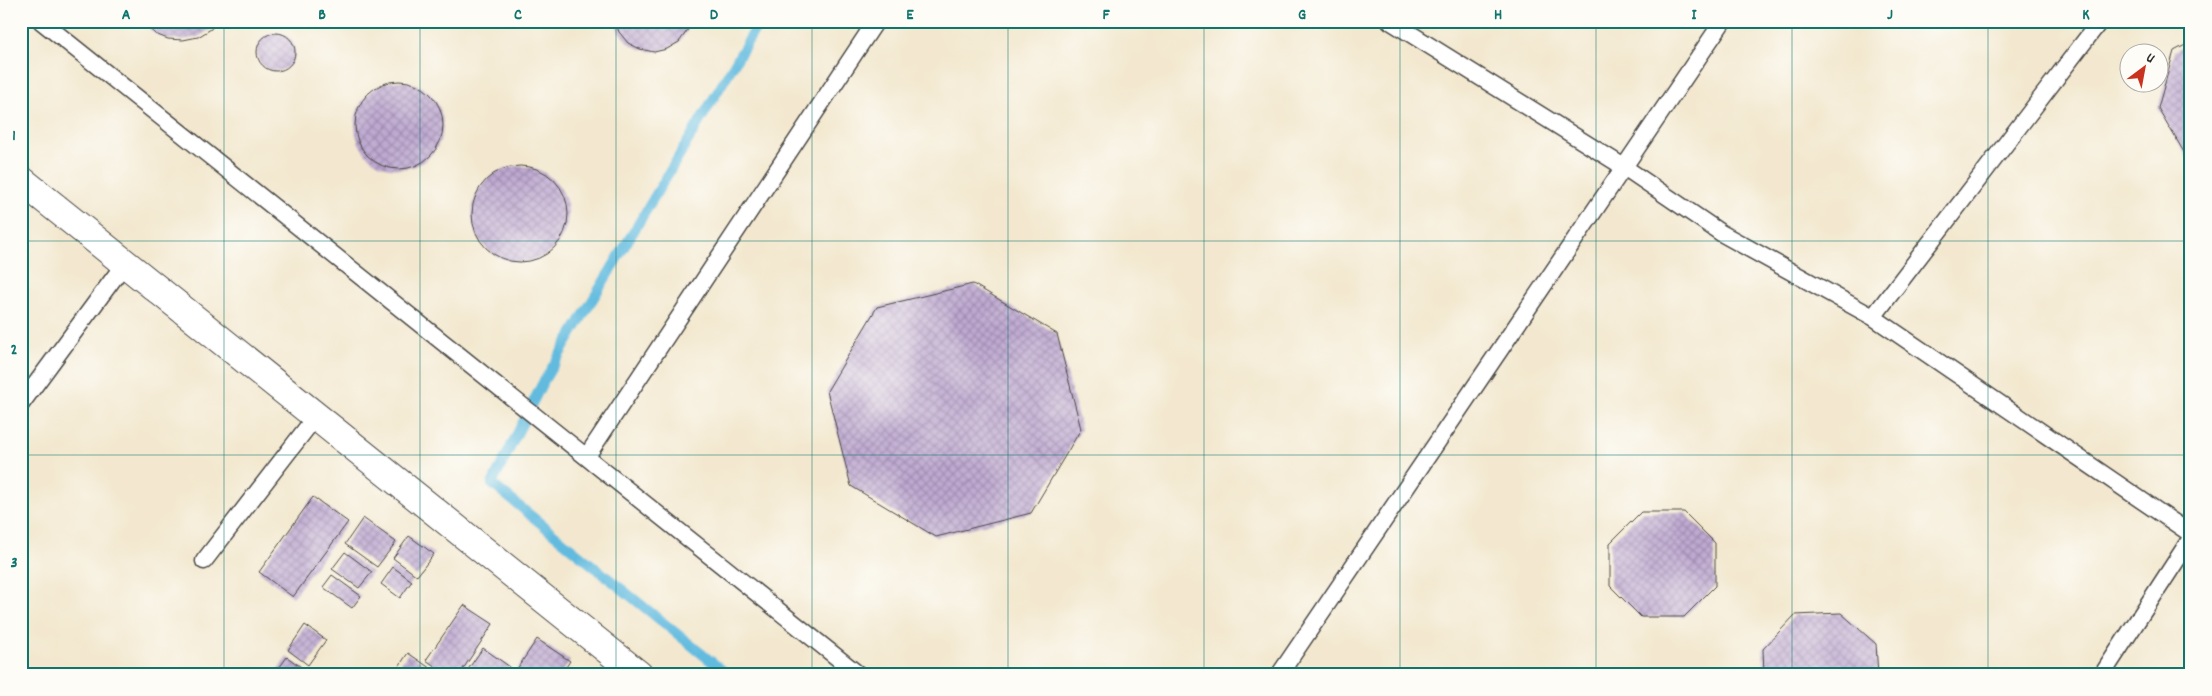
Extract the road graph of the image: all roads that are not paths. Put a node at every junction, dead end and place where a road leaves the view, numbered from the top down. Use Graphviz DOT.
graph roads {
  1 [pos="41,21"];
  2 [pos="876,21"];
  3 [pos="1390,21"];
  4 [pos="1723,21"];
  5 [pos="2100,21"];
  6 [pos="1624,167"];
  7 [pos="21,180"];
  8 [pos="125,263"];
  9 [pos="1873,316"];
  10 [pos="21,404"];
  11 [pos="316,416"];
  12 [pos="587,456"];
  13 [pos="2191,534"];
  14 [pos="2191,538"];
  15 [pos="204,561"];
  16 [pos="639,675"];
  17 [pos="859,675"];
  18 [pos="1279,675"];
  19 [pos="2102,675"];
  1 -- 12 [label="lane"];
  2 -- 12 [label="lane"];
  3 -- 6 [label="lane"];
  4 -- 6 [label="lane"];
  5 -- 9 [label="lane"];
  6 -- 9 [label="lane"];
  6 -- 18 [label="lane"];
  7 -- 8 [label="street"];
  8 -- 10 [label="lane"];
  8 -- 11 [label="street"];
  9 -- 13 [label="lane"];
  11 -- 15 [label="lane"];
  11 -- 16 [label="street"];
  12 -- 17 [label="lane"];
  14 -- 19 [label="lane"];
}
